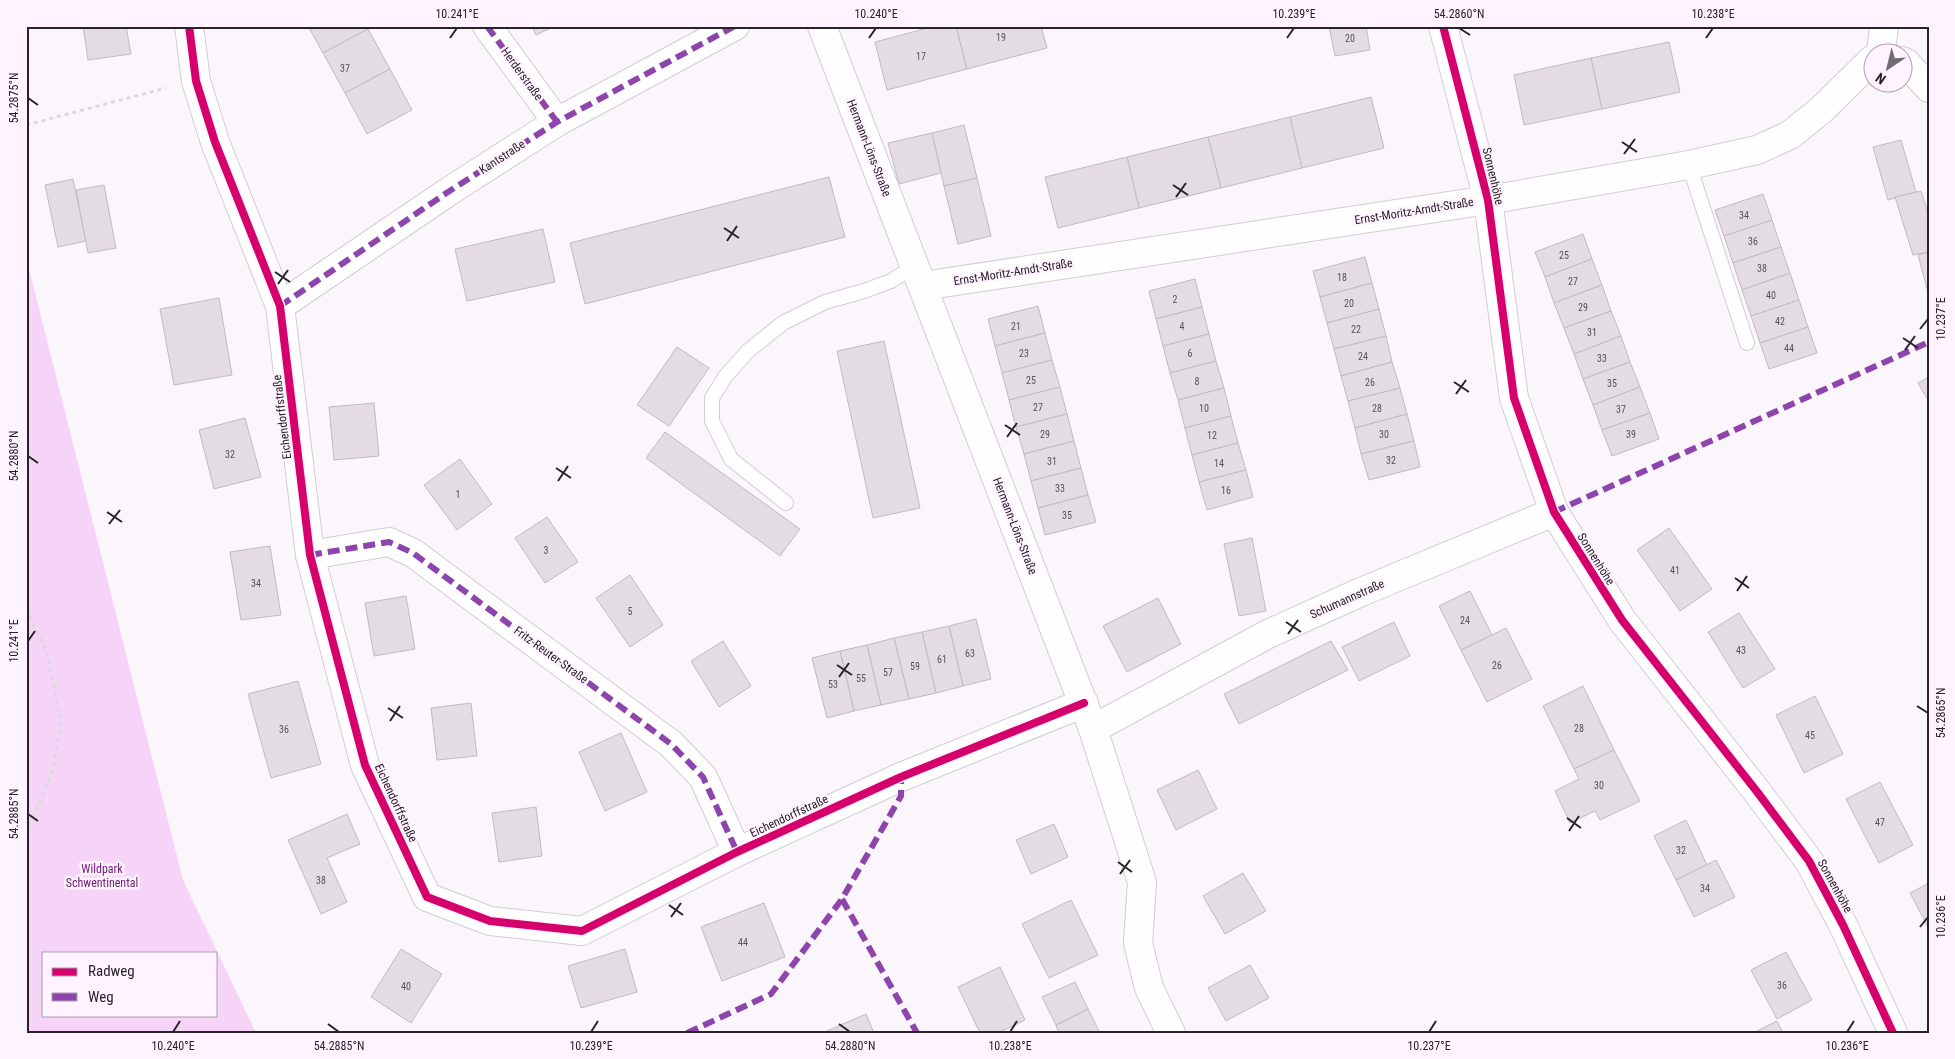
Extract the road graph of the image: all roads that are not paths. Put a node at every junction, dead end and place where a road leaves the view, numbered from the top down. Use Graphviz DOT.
graph roads {
  1 [pos="189,26"];
  2 [pos="487,26"];
  3 [pos="735,26"];
  4 [pos="822,26"];
  5 [pos="1443,26"];
  6 [pos="1884,26"];
  7 [pos="1882,42"];
  8 [pos="1862,70"];
  9 [pos="1912,70"];
  10 [pos="1929,88"];
  11 [pos="557,122"];
  12 [pos="1690,165"];
  13 [pos="1488,200"];
  14 [pos="919,276"];
  15 [pos="280,306"];
  16 [pos="1746,343"];
  17 [pos="786,503"];
  18 [pos="1554,512"];
  19 [pos="310,555"];
  20 [pos="1084,703"];
  21 [pos="1094,729"];
  22 [pos="736,852"];
  23 [pos="1171,1033"];
  24 [pos="1893,1033"];
  1 -- 15 [label="street, Eichendorffstraße"];
  2 -- 11 [label="street, Herderstraße"];
  3 -- 11 [label="street, Kantstraße"];
  4 -- 14 [label="street, Hermann-Löns-Straße"];
  5 -- 13 [label="street, Sonnenhöhe"];
  6 -- 7 [label="street"];
  8 -- 12 [label="street, Ernst-Moritz-Arndt-Straße"];
  9 -- 10 [label="street"];
  11 -- 15 [label="street, Kantstraße"];
  12 -- 13 [label="street, Ernst-Moritz-Arndt-Straße"];
  12 -- 16 [label="lane"];
  13 -- 14 [label="street, Ernst-Moritz-Arndt-Straße"];
  13 -- 18 [label="street, Sonnenhöhe"];
  14 -- 17 [label="lane"];
  14 -- 20 [label="street, Hermann-Löns-Straße"];
  15 -- 19 [label="street, Eichendorffstraße"];
  18 -- 21 [label="street, Schumannstraße"];
  18 -- 24 [label="street, Sonnenhöhe"];
  19 -- 22 [label="street, Fritz-Reuter-Straße"];
  19 -- 22 [label="street, Eichendorffstraße"];
  20 -- 21 [label="street, Hermann-Löns-Straße"];
  20 -- 22 [label="street, Eichendorffstraße"];
  21 -- 23 [label="street, Hermann-Löns-Straße"];
}
